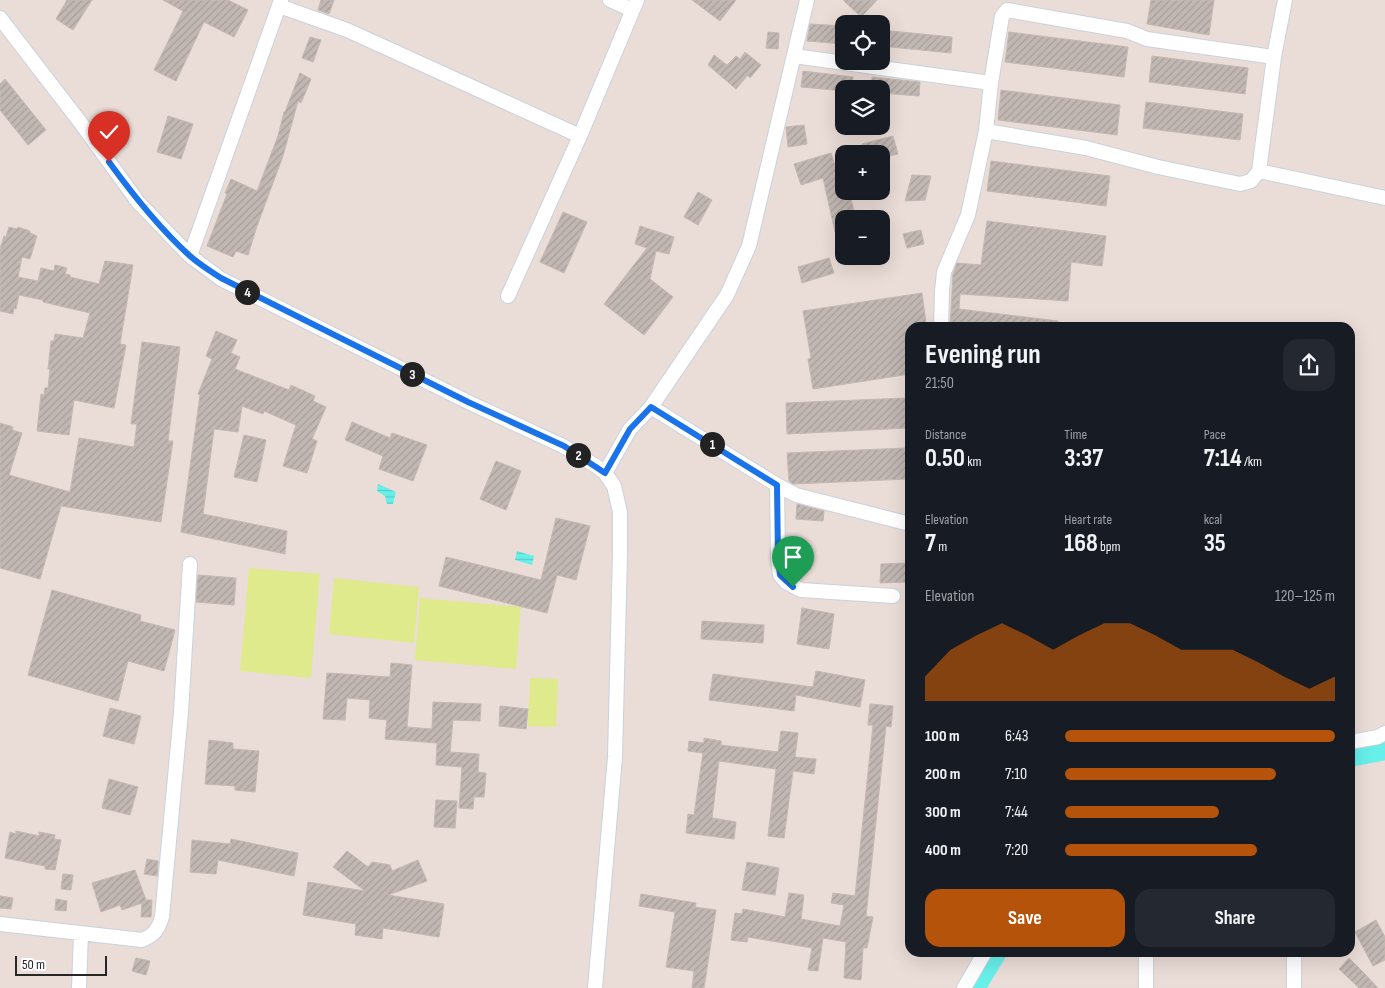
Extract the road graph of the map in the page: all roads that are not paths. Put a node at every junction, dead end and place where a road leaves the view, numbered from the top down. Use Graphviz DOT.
graph roads {
  1 [pos="610,0"];
  2 [pos="807,0"];
  3 [pos="1285,0"];
  4 [pos="280,3"];
  5 [pos="635,5"];
  6 [pos="0,18"];
  7 [pos="794,56"];
  8 [pos="1274,57"];
  9 [pos="991,82"];
  10 [pos="986,131"];
  11 [pos="580,136"];
  12 [pos="1258,171"];
  13 [pos="1385,198"];
  14 [pos="190,256"];
  15 [pos="508,296"];
  16 [pos="941,322"];
  17 [pos="651,407"];
  18 [pos="605,473"];
  19 [pos="777,485"];
  20 [pos="905,523"];
  21 [pos="190,564"];
  22 [pos="893,596"];
  23 [pos="1385,733"];
  24 [pos="1355,741"];
  25 [pos="0,924"];
  26 [pos="81,934"];
  27 [pos="982,957"];
  28 [pos="1146,957"];
  29 [pos="1294,957"];
  30 [pos="79,988"];
  31 [pos="595,988"];
  32 [pos="964,988"];
  33 [pos="1146,988"];
  34 [pos="1294,988"];
  1 -- 5 [label="street"];
  2 -- 7 [label="street"];
  3 -- 8 [label="street"];
  4 -- 11 [label="street"];
  4 -- 14 [label="street"];
  5 -- 11 [label="street"];
  6 -- 14 [label="street"];
  7 -- 9 [label="street"];
  7 -- 17 [label="street"];
  8 -- 9 [label="street"];
  8 -- 12 [label="street"];
  9 -- 10 [label="street"];
  10 -- 12 [label="street"];
  10 -- 16 [label="street"];
  11 -- 15 [label="street"];
  12 -- 13 [label="street"];
  14 -- 18 [label="street"];
  17 -- 18 [label="street"];
  17 -- 19 [label="street"];
  18 -- 31 [label="street"];
  19 -- 20 [label="street"];
  19 -- 22 [label="street"];
  21 -- 26 [label="street"];
  23 -- 24 [label="street"];
  25 -- 26 [label="street"];
  26 -- 30 [label="street"];
  27 -- 32 [label="street"];
  28 -- 33 [label="street"];
  29 -- 34 [label="street"];
}
